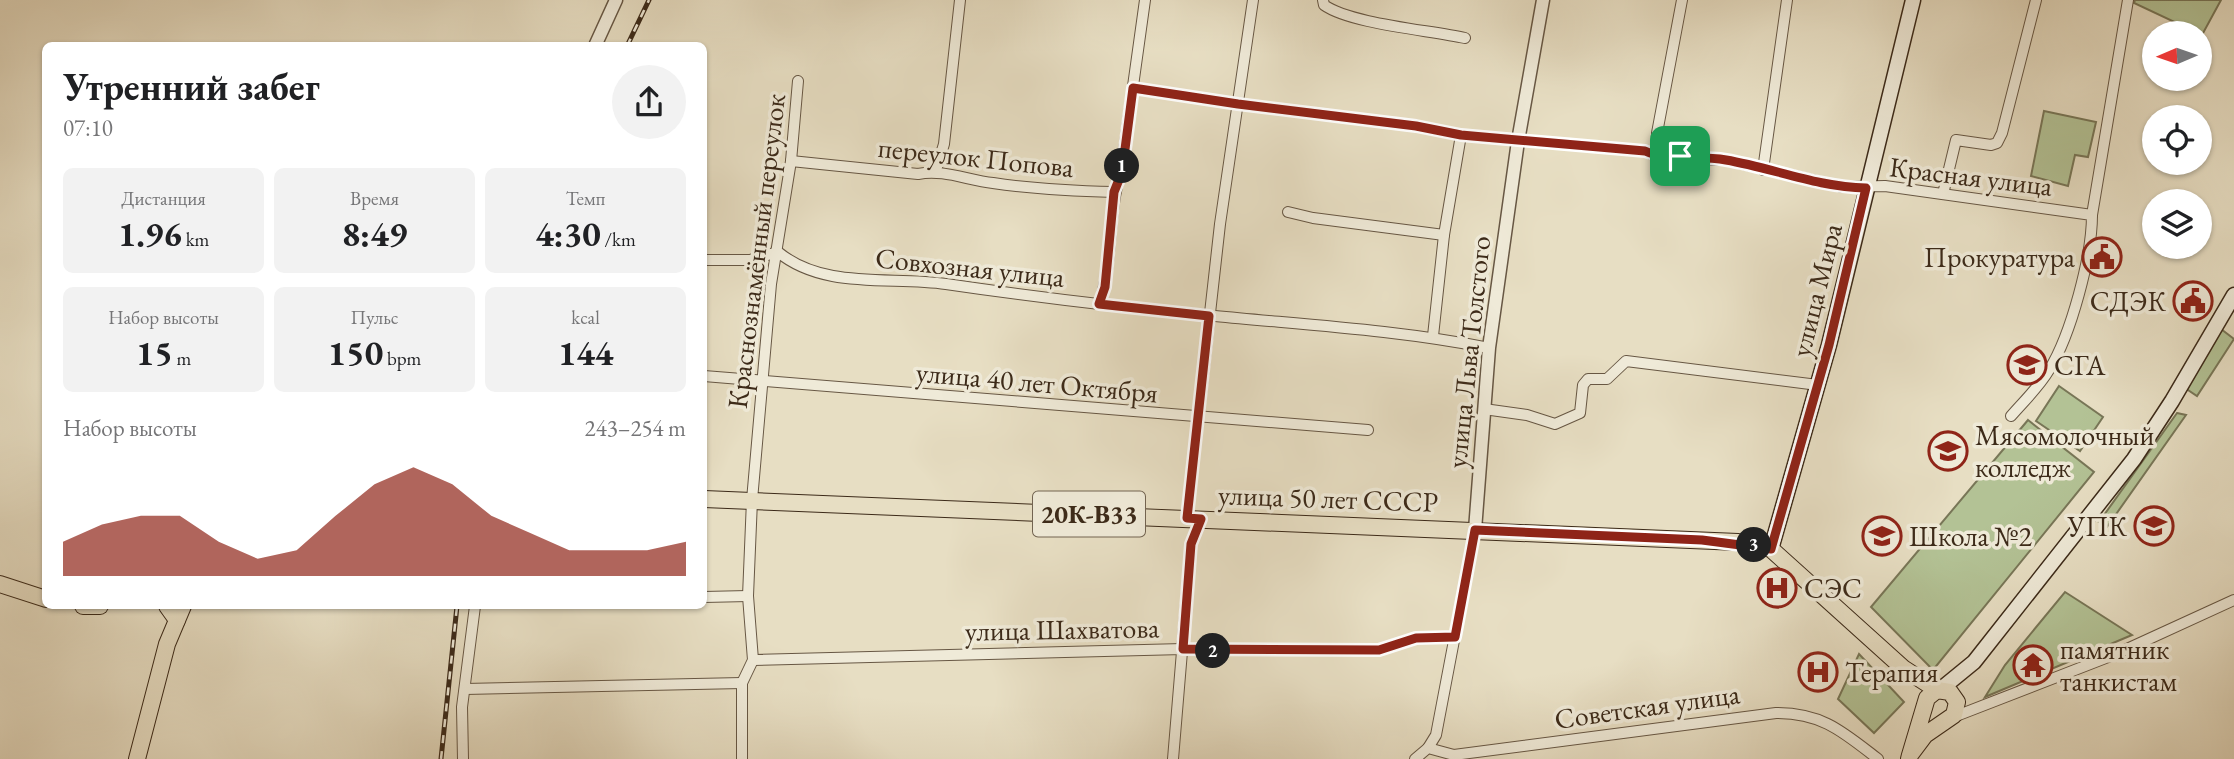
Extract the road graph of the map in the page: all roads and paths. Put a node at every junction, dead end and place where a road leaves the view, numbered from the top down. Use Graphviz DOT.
graph roads {
  1 [pos="616,0"];
  2 [pos="960,0"];
  3 [pos="1145,0"];
  4 [pos="1253,0"];
  5 [pos="1323,0"];
  6 [pos="1542,0"];
  7 [pos="1682,0"];
  8 [pos="1787,0"];
  9 [pos="1913,0"];
  10 [pos="2036,0"];
  11 [pos="2128,0"];
  12 [pos="1465,38"];
  13 [pos="596,42"];
  14 [pos="798,81"];
  15 [pos="1133,88"];
  16 [pos="1238,104"];
  17 [pos="1461,135"];
  18 [pos="1518,141"];
  19 [pos="1680,156"];
  20 [pos="791,161"];
  21 [pos="936,170"];
  22 [pos="1763,170"];
  23 [pos="1866,188"];
  24 [pos="1114,192"];
  25 [pos="1943,194"];
  26 [pos="1288,212"];
  27 [pos="2092,218"];
  28 [pos="1444,235"];
  29 [pos="778,252"];
  30 [pos="707,260"];
  31 [pos="2234,295"];
  32 [pos="1099,304"];
  33 [pos="1209,316"];
  34 [pos="1433,336"];
  35 [pos="1489,348"];
  36 [pos="707,376"];
  37 [pos="762,382"];
  38 [pos="1818,385"];
  39 [pos="1484,409"];
  40 [pos="2011,416"];
  41 [pos="1197,418"];
  42 [pos="1368,430"];
  43 [pos="707,499"];
  44 [pos="752,500"];
  45 [pos="1194,519"];
  46 [pos="1475,530"];
  47 [pos="1771,549"];
  48 [pos="0,584"];
  49 [pos="748,596"];
  50 [pos="707,597"];
  51 [pos="42,598"];
  52 [pos="2234,600"];
  53 [pos="475,609"];
  54 [pos="180,613"];
  55 [pos="1455,637"];
  56 [pos="1183,649"];
  57 [pos="753,660"];
  58 [pos="742,683"];
  59 [pos="465,689"];
  60 [pos="1942,703"];
  61 [pos="1986,706"];
  62 [pos="1428,748"];
  63 [pos="1910,757"];
  64 [pos="137,759"];
  65 [pos="463,759"];
  66 [pos="743,759"];
  67 [pos="1173,759"];
  68 [pos="1415,759"];
  69 [pos="1878,759"];
  1 -- 13 [label="street"];
  2 -- 21 [label="street"];
  3 -- 15 [label="street"];
  4 -- 16 [label="street"];
  5 -- 12 [label="street"];
  6 -- 18 [label="street, улица Льва Толстого"];
  7 -- 19 [label="street"];
  8 -- 22 [label="street"];
  9 -- 23 [label="main road, улица Мира"];
  10 -- 25 [label="street"];
  11 -- 27 [label="street"];
  14 -- 20 [label="street, Краснознамённый переулок"];
  15 -- 16 [label="street, Красная улица"];
  15 -- 24 [label="street"];
  16 -- 17 [label="street, Красная улица"];
  16 -- 33 [label="street"];
  17 -- 18 [label="street, Красная улица"];
  17 -- 28 [label="street"];
  18 -- 19 [label="street, Красная улица"];
  18 -- 35 [label="street, улица Льва Толстого"];
  19 -- 22 [label="street, Красная улица"];
  20 -- 21 [label="street, переулок Попова"];
  20 -- 29 [label="street, Краснознамённый переулок"];
  21 -- 24 [label="street, переулок Попова"];
  22 -- 23 [label="street, Красная улица"];
  23 -- 25 [label="street, Красная улица"];
  23 -- 38 [label="main road, улица Мира"];
  24 -- 32 [label="street"];
  25 -- 27 [label="street, Красная улица"];
  26 -- 28 [label="street"];
  27 -- 40 [label="street"];
  28 -- 34 [label="street"];
  29 -- 30 [label="street"];
  29 -- 32 [label="street, Совхозная улица"];
  29 -- 37 [label="street, Краснознамённый переулок"];
  31 -- 60 [label="main road"];
  32 -- 33 [label="street, Совхозная улица"];
  33 -- 34 [label="street, Совхозная улица"];
  33 -- 41 [label="street"];
  34 -- 35 [label="street, Совхозная улица"];
  35 -- 39 [label="street, улица Льва Толстого"];
  36 -- 37 [label="street, улица 40 лет Октября"];
  37 -- 41 [label="street, улица 40 лет Октября"];
  37 -- 44 [label="street, Краснознамённый переулок"];
  38 -- 39 [label="street"];
  38 -- 47 [label="main road, улица Мира"];
  39 -- 46 [label="street, улица Льва Толстого"];
  41 -- 42 [label="street, улица 40 лет Октября"];
  41 -- 45 [label="street"];
  43 -- 44 [label="main road, улица 50 лет СССР / 20К-В33"];
  44 -- 45 [label="main road, улица 50 лет СССР / 20К-В33"];
  44 -- 49 [label="street, Краснознамённый переулок"];
  45 -- 46 [label="main road, улица 50 лет СССР / 20К-В33"];
  45 -- 56 [label="street"];
  46 -- 47 [label="main road, улица 50 лет СССР / 20К-В33"];
  46 -- 55 [label="street, улица Льва Толстого"];
  47 -- 60 [label="main road"];
  48 -- 51 [label="main road"];
  49 -- 50 [label="street"];
  49 -- 57 [label="street, Краснознамённый переулок"];
  52 -- 61 [label="street"];
  53 -- 59 [label="street"];
  54 -- 64 [label="main road"];
  55 -- 56 [label="street, улица Шахватова"];
  55 -- 62 [label="street, улица Льва Толстого"];
  56 -- 57 [label="street, улица Шахватова"];
  56 -- 67 [label="street"];
  57 -- 58 [label="street"];
  58 -- 59 [label="street"];
  58 -- 66 [label="street"];
  59 -- 65 [label="street"];
  60 -- 61 [label="street"];
  60 -- 61 [label="street"];
  60 -- 63 [label="main road"];
  60 -- 63 [label="main road"];
  62 -- 68 [label="street"];
  62 -- 69 [label="street, Советская улица"];
}
